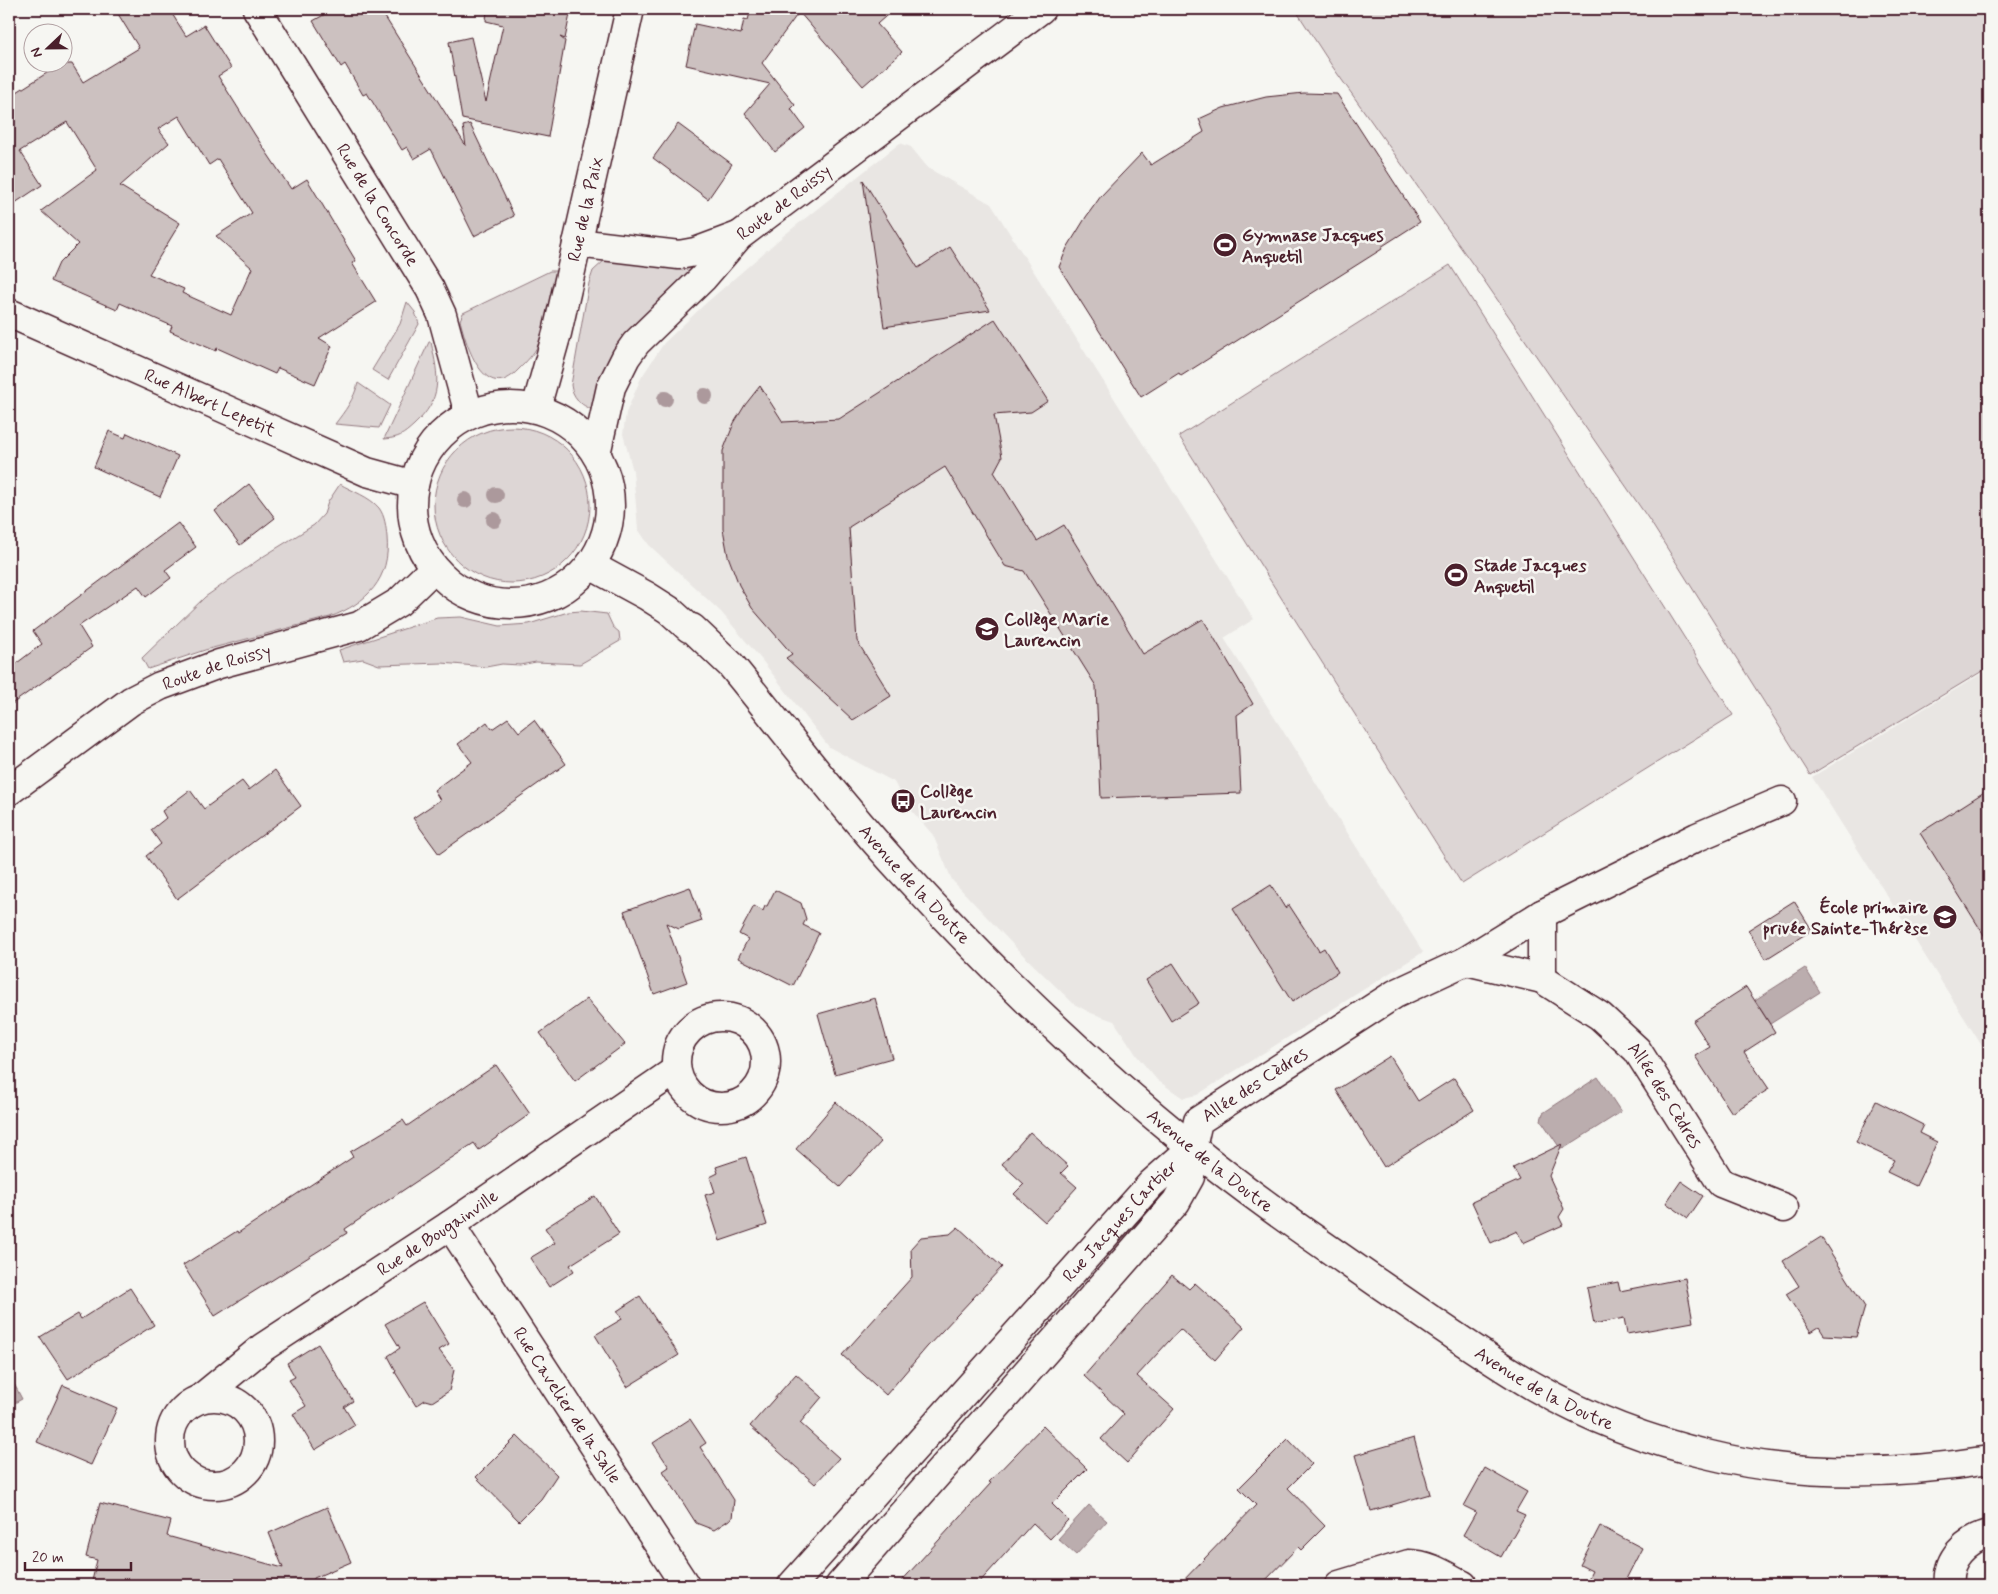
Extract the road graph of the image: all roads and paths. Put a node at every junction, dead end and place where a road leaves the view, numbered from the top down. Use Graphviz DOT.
graph roads {
  1 [pos="257,9"];
  2 [pos="630,9"];
  3 [pos="1042,9"];
  4 [pos="739,236"];
  5 [pos="577,243"];
  6 [pos="9,313"];
  7 [pos="536,408"];
  8 [pos="469,414"];
  9 [pos="596,454"];
  10 [pos="414,485"];
  11 [pos="590,565"];
  12 [pos="434,568"];
  13 [pos="9,791"];
  14 [pos="1782,801"];
  15 [pos="1542,914"];
  16 [pos="1466,960"];
  17 [pos="1542,979"];
  18 [pos="676,1070"];
  19 [pos="1192,1148"];
  20 [pos="1784,1208"];
  21 [pos="450,1225"];
  22 [pos="201,1398"];
  23 [pos="1989,1460"];
  24 [pos="1989,1534"];
  25 [pos="685,1585"];
  26 [pos="792,1585"];
  27 [pos="840,1585"];
  28 [pos="1339,1585"];
  29 [pos="1463,1585"];
  30 [pos="1949,1585"];
  1 -- 8 [label="street, Rue de la Concorde"];
  2 -- 5 [label="street, Rue de la Paix"];
  3 -- 4 [label="street, Route de Roissy"];
  4 -- 5 [label="street"];
  4 -- 9 [label="street, Route de Roissy"];
  5 -- 7 [label="street, Rue de la Paix"];
  6 -- 10 [label="street, Rue Albert Lepetit"];
  7 -- 8 [label="street"];
  7 -- 9 [label="street"];
  8 -- 10 [label="street"];
  9 -- 11 [label="street"];
  10 -- 12 [label="street"];
  11 -- 12 [label="street"];
  11 -- 19 [label="street, Avenue de la Doutre"];
  12 -- 13 [label="street, Route de Roissy"];
  14 -- 15 [label="street, Allée des Cèdres"];
  15 -- 16 [label="street, Allée des Cèdres"];
  15 -- 17 [label="street"];
  16 -- 17 [label="street, Allée des Cèdres"];
  16 -- 19 [label="street, Allée des Cèdres"];
  17 -- 20 [label="street, Allée des Cèdres"];
  18 -- 21 [label="street, Rue de Bougainville"];
  19 -- 23 [label="street, Avenue de la Doutre"];
  19 -- 26 [label="street, Rue Jacques Cartier"];
  19 -- 27 [label="street, Rue Jacques Cartier"];
  21 -- 22 [label="street, Rue de Bougainville"];
  21 -- 25 [label="street, Rue Cavelier de la Salle"];
  24 -- 30 [label="street"];
  28 -- 29 [label="street"];
}
